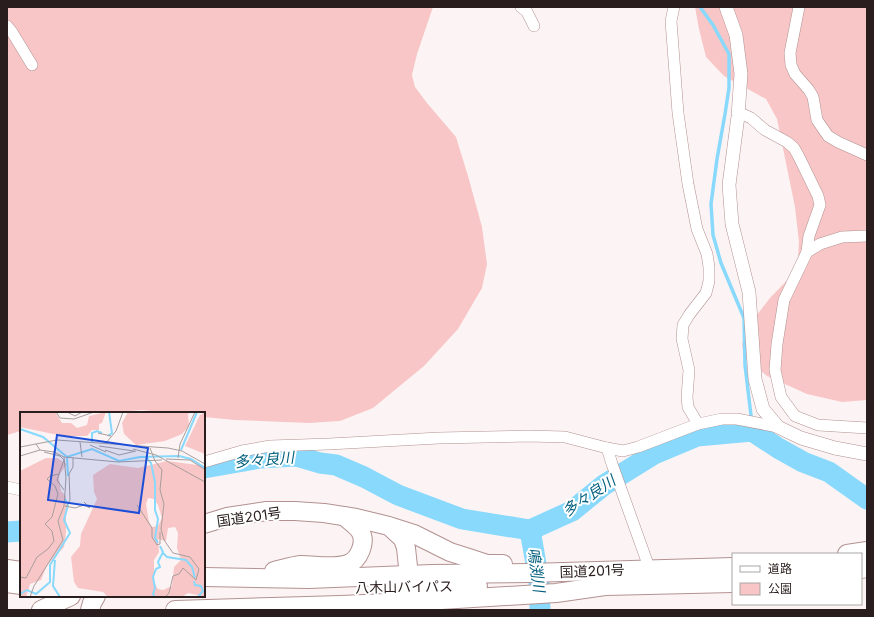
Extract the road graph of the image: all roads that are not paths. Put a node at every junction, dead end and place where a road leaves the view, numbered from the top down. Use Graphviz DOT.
graph roads {
  1 [pos="521,7"];
  2 [pos="674,7"];
  3 [pos="726,7"];
  4 [pos="799,7"];
  5 [pos="7,26"];
  6 [pos="534,26"];
  7 [pos="32,65"];
  8 [pos="738,112"];
  9 [pos="867,155"];
  10 [pos="867,236"];
  11 [pos="807,252"];
  12 [pos="698,424"];
  13 [pos="778,427"];
  14 [pos="867,428"];
  15 [pos="607,448"];
  16 [pos="867,454"];
  17 [pos="205,462"];
  18 [pos="7,488"];
  19 [pos="20,490"];
  20 [pos="344,516"];
  21 [pos="205,524"];
  22 [pos="389,526"];
  23 [pos="867,551"];
  24 [pos="854,553"];
  25 [pos="732,567"];
  26 [pos="7,569"];
  27 [pos="20,571"];
  28 [pos="205,576"];
  29 [pos="244,577"];
  30 [pos="650,578"];
  31 [pos="7,583"];
  32 [pos="732,583"];
  33 [pos="555,584"];
  34 [pos="20,585"];
  35 [pos="530,585"];
  36 [pos="205,588"];
  37 [pos="409,594"];
  38 [pos="69,597"];
  39 [pos="76,597"];
  40 [pos="95,597"];
  41 [pos="41,610"];
  42 [pos="80,610"];
  43 [pos="90,610"];
  44 [pos="175,610"];
  1 -- 6 [label="street"];
  2 -- 12 [label="street"];
  3 -- 8 [label="street"];
  4 -- 9 [label="street"];
  5 -- 7 [label="street"];
  8 -- 11 [label="street"];
  8 -- 13 [label="street"];
  10 -- 11 [label="street"];
  11 -- 14 [label="street"];
  12 -- 13 [label="street"];
  12 -- 15 [label="street"];
  13 -- 16 [label="street"];
  15 -- 17 [label="street"];
  15 -- 30 [label="street"];
  18 -- 19 [label="street"];
  20 -- 21 [label="highway, 国道201号"];
  20 -- 22 [label="highway, 国道201号"];
  20 -- 29 [label="highway"];
  22 -- 35 [label="highway, 国道201号"];
  22 -- 37 [label="highway"];
  23 -- 24 [label="highway"];
  25 -- 30 [label="highway, 国道201号"];
  26 -- 27 [label="highway"];
  28 -- 29 [label="highway, 八木山バイパス"];
  29 -- 37 [label="highway, 八木山バイパス"];
  30 -- 32 [label="highway, 国道201号"];
  30 -- 33 [label="highway, 国道201号"];
  30 -- 33 [label="highway, 国道201号"];
  31 -- 34 [label="highway"];
  33 -- 35 [label="highway, 国道201号"];
  35 -- 37 [label="highway, 八木山バイパス"];
  35 -- 37 [label="highway, 国道201号"];
  36 -- 37 [label="highway, 八木山バイパス"];
  37 -- 44 [label="highway, 国道201号"];
  38 -- 41 [label="highway"];
  39 -- 42 [label="highway"];
  40 -- 43 [label="highway"];
}
